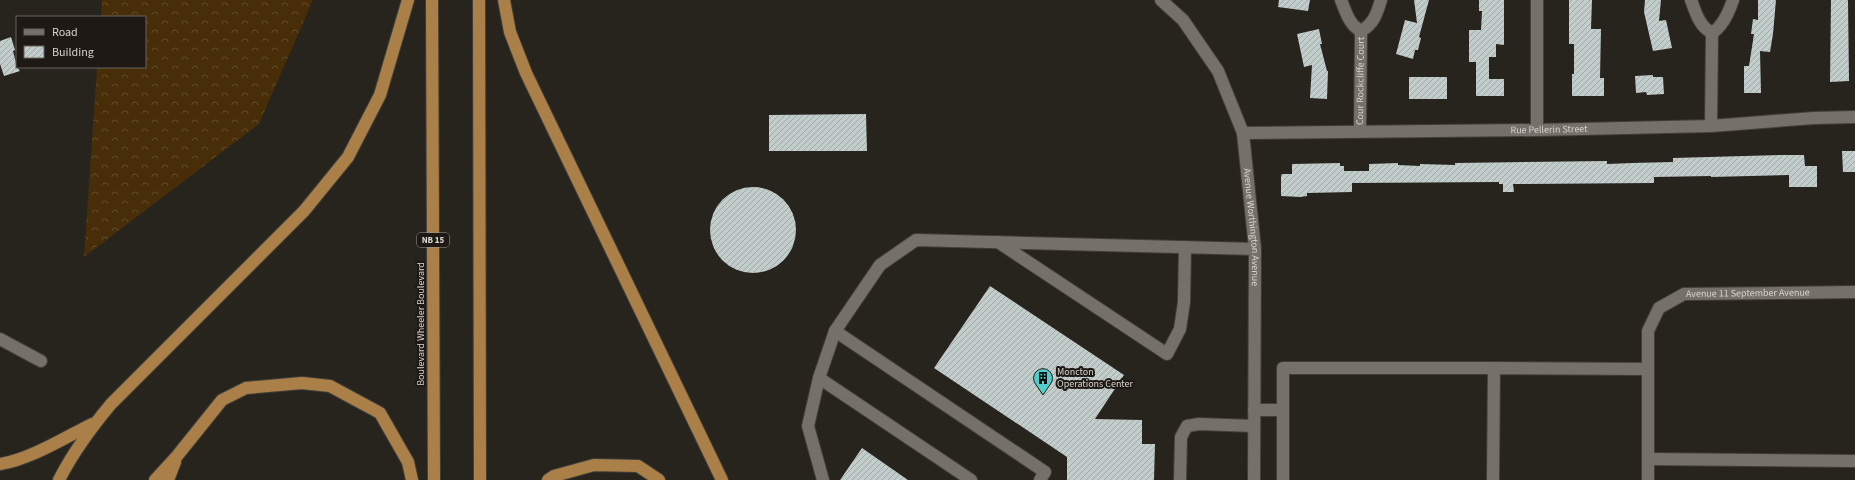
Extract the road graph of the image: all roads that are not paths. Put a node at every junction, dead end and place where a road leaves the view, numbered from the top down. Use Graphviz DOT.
graph roads {
  1 [pos="408,0"];
  2 [pos="432,0"];
  3 [pos="479,0"];
  4 [pos="504,0"];
  5 [pos="1161,0"];
  6 [pos="1341,0"];
  7 [pos="1381,0"];
  8 [pos="1537,0"];
  9 [pos="1691,0"];
  10 [pos="1733,0"];
  11 [pos="1361,32"];
  12 [pos="1712,33"];
  13 [pos="1855,117"];
  14 [pos="1711,126"];
  15 [pos="1360,130"];
  16 [pos="1537,130"];
  17 [pos="1243,133"];
  18 [pos="998,242"];
  19 [pos="1185,247"];
  20 [pos="1255,249"];
  21 [pos="1855,292"];
  22 [pos="835,331"];
  23 [pos="0,339"];
  24 [pos="41,361"];
  25 [pos="1494,368"];
  26 [pos="1648,369"];
  27 [pos="820,378"];
  28 [pos="1254,410"];
  29 [pos="1283,410"];
  30 [pos="95,422"];
  31 [pos="1254,426"];
  32 [pos="177,456"];
  33 [pos="1648,459"];
  34 [pos="1855,461"];
  35 [pos="0,464"];
  36 [pos="60,480"];
  37 [pos="155,480"];
  38 [pos="168,480"];
  39 [pos="412,480"];
  40 [pos="434,480"];
  41 [pos="480,480"];
  42 [pos="548,480"];
  43 [pos="659,480"];
  44 [pos="722,480"];
  45 [pos="823,480"];
  46 [pos="970,480"];
  47 [pos="1040,480"];
  48 [pos="1180,480"];
  49 [pos="1254,480"];
  50 [pos="1283,480"];
  51 [pos="1493,480"];
  52 [pos="1648,480"];
  1 -- 30 [label="highway"];
  2 -- 40 [label="highway, Boulevard Wheeler Boulevard / NB 15"];
  3 -- 41 [label="highway"];
  4 -- 44 [label="highway"];
  5 -- 17 [label="street, Avenue Worthington Avenue"];
  6 -- 11 [label="street, Cour Rockcliffe Court"];
  7 -- 11 [label="street, Cour Rockcliffe Court"];
  8 -- 16 [label="street"];
  9 -- 12 [label="street"];
  10 -- 12 [label="street"];
  11 -- 15 [label="street, Cour Rockcliffe Court"];
  12 -- 14 [label="street"];
  13 -- 14 [label="street, Rue Pellerin Street"];
  14 -- 16 [label="street, Rue Pellerin Street"];
  15 -- 16 [label="street, Rue Pellerin Street"];
  15 -- 17 [label="street, Rue Pellerin Street"];
  17 -- 20 [label="street, Avenue Worthington Avenue"];
  18 -- 19 [label="street"];
  18 -- 19 [label="street"];
  18 -- 22 [label="street"];
  19 -- 20 [label="street"];
  20 -- 28 [label="street, Avenue Worthington Avenue"];
  21 -- 26 [label="street, Avenue 11 September Avenue"];
  22 -- 27 [label="street"];
  22 -- 47 [label="street"];
  23 -- 24 [label="street"];
  25 -- 26 [label="street"];
  25 -- 29 [label="street"];
  25 -- 51 [label="street"];
  26 -- 33 [label="street, Avenue 11 September Avenue"];
  27 -- 45 [label="street"];
  27 -- 46 [label="street"];
  28 -- 29 [label="street"];
  28 -- 31 [label="street, Avenue Worthington Avenue"];
  29 -- 50 [label="street"];
  30 -- 35 [label="highway"];
  30 -- 36 [label="highway"];
  31 -- 48 [label="street"];
  31 -- 49 [label="street, Avenue Worthington Avenue"];
  32 -- 37 [label="highway"];
  32 -- 38 [label="highway"];
  32 -- 39 [label="highway"];
  33 -- 34 [label="street"];
  33 -- 52 [label="street, Avenue 11 September Avenue"];
  42 -- 43 [label="highway"];
}
